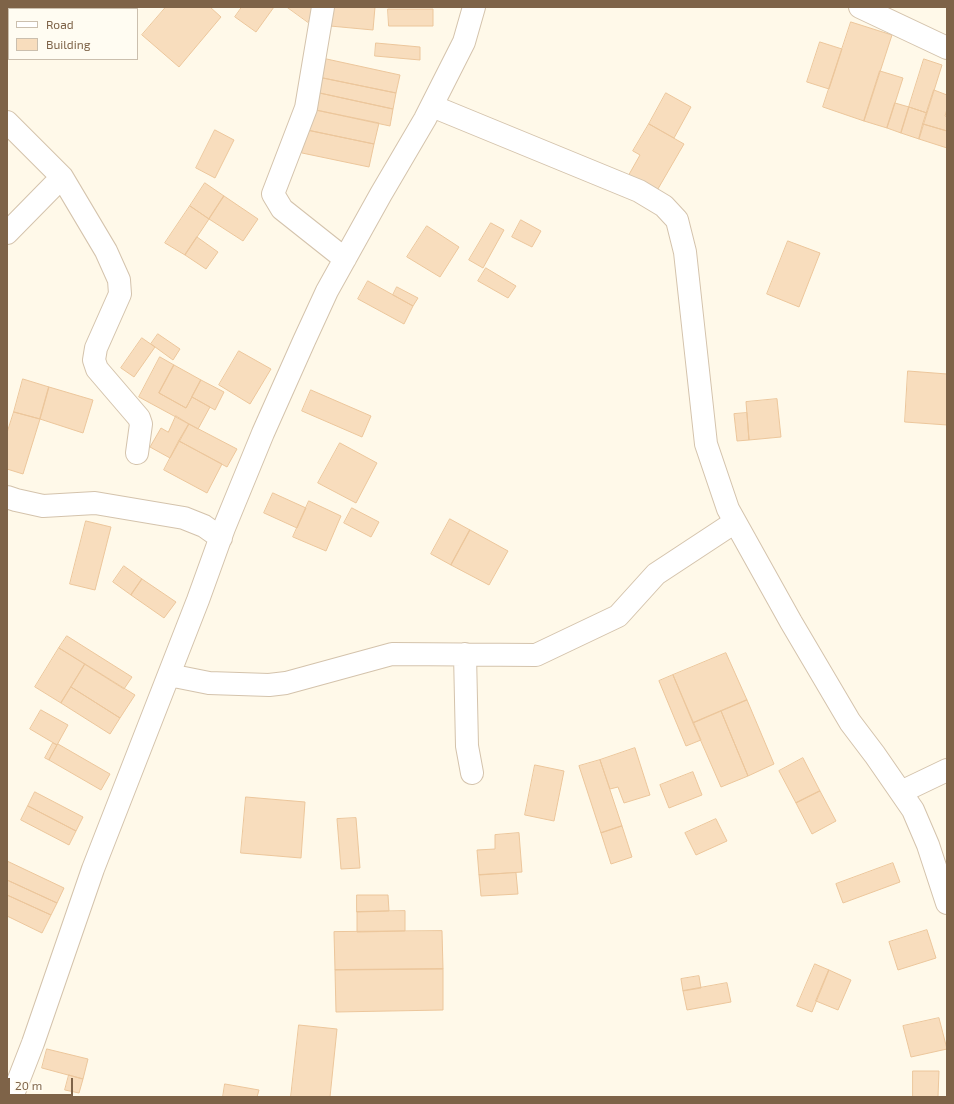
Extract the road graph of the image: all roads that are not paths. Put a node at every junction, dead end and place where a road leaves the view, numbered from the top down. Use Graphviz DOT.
graph roads {
  1 [pos="323,7"];
  2 [pos="474,7"];
  3 [pos="860,7"];
  4 [pos="947,48"];
  5 [pos="432,106"];
  6 [pos="7,122"];
  7 [pos="62,177"];
  8 [pos="7,233"];
  9 [pos="345,259"];
  10 [pos="137,453"];
  11 [pos="7,497"];
  12 [pos="735,522"];
  13 [pos="221,538"];
  14 [pos="465,654"];
  15 [pos="169,675"];
  16 [pos="947,770"];
  17 [pos="472,773"];
  18 [pos="901,792"];
  19 [pos="947,902"];
  20 [pos="12,1097"];
  1 -- 9 [label="street"];
  2 -- 5 [label="street"];
  3 -- 4 [label="street"];
  5 -- 9 [label="street"];
  5 -- 12 [label="street"];
  6 -- 7 [label="street"];
  7 -- 8 [label="street"];
  7 -- 10 [label="street"];
  9 -- 13 [label="street"];
  11 -- 13 [label="street"];
  12 -- 14 [label="street"];
  12 -- 18 [label="street"];
  13 -- 15 [label="street"];
  14 -- 15 [label="street"];
  14 -- 17 [label="street"];
  15 -- 20 [label="street"];
  16 -- 18 [label="street"];
  18 -- 19 [label="street"];
}
